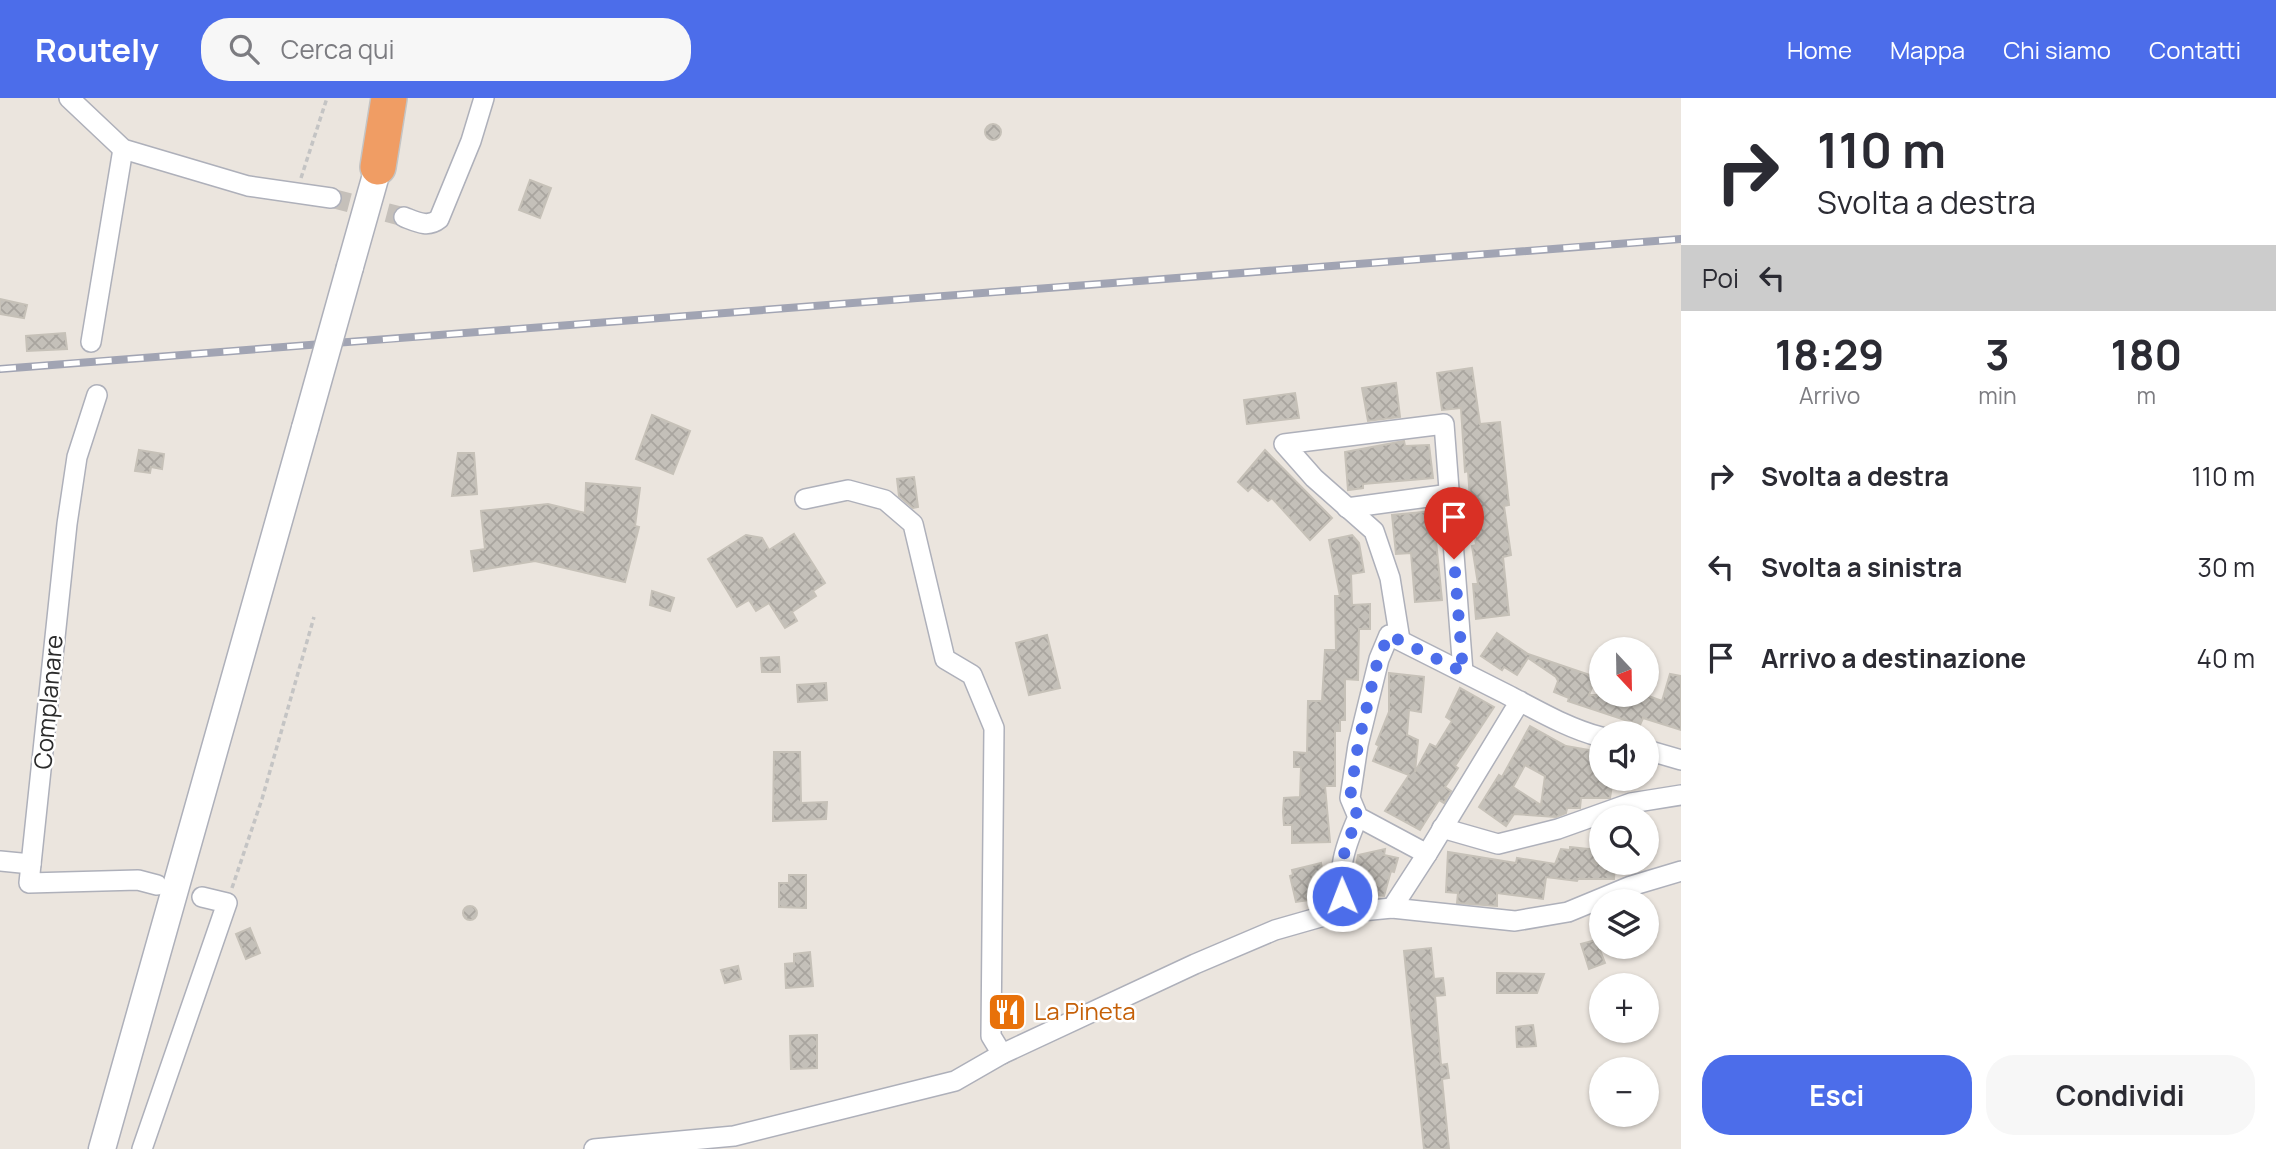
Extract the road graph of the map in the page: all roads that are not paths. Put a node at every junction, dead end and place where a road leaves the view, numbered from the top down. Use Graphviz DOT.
graph roads {
  1 [pos="69,98"];
  2 [pos="485,98"];
  3 [pos="396,99"];
  4 [pos="123,149"];
  5 [pos="378,167"];
  6 [pos="331,198"];
  7 [pos="404,217"];
  8 [pos="90,342"];
  9 [pos="97,395"];
  10 [pos="1450,494"];
  11 [pos="805,499"];
  12 [pos="1347,508"];
  13 [pos="1400,640"];
  14 [pos="1463,672"];
  15 [pos="1520,701"];
  16 [pos="1589,734"];
  17 [pos="1659,754"];
  18 [pos="1681,760"];
  19 [pos="1681,795"];
  20 [pos="1358,817"];
  21 [pos="1442,828"];
  22 [pos="1427,853"];
  23 [pos="0,861"];
  24 [pos="31,864"];
  25 [pos="1681,871"];
  26 [pos="157,885"];
  27 [pos="202,897"];
  28 [pos="1392,908"];
  29 [pos="1344,913"];
  30 [pos="1002,1054"];
  31 [pos="102,1149"];
  32 [pos="142,1149"];
  33 [pos="594,1149"];
  1 -- 4 [label="street"];
  2 -- 7 [label="street"];
  3 -- 5 [label="highway"];
  4 -- 6 [label="street"];
  4 -- 8 [label="street"];
  5 -- 31 [label="main road, bridge"];
  9 -- 24 [label="street, Complanare"];
  10 -- 12 [label="street"];
  10 -- 12 [label="street"];
  10 -- 14 [label="street"];
  11 -- 30 [label="street"];
  12 -- 13 [label="street"];
  13 -- 14 [label="street"];
  13 -- 20 [label="street"];
  14 -- 15 [label="street"];
  15 -- 16 [label="street"];
  15 -- 21 [label="street"];
  17 -- 18 [label="street"];
  19 -- 21 [label="street"];
  20 -- 22 [label="street"];
  20 -- 29 [label="street"];
  21 -- 22 [label="street"];
  22 -- 28 [label="street"];
  23 -- 24 [label="street"];
  24 -- 26 [label="street"];
  25 -- 28 [label="street"];
  27 -- 32 [label="street"];
  28 -- 29 [label="street"];
  29 -- 30 [label="street"];
  30 -- 33 [label="street"];
}
